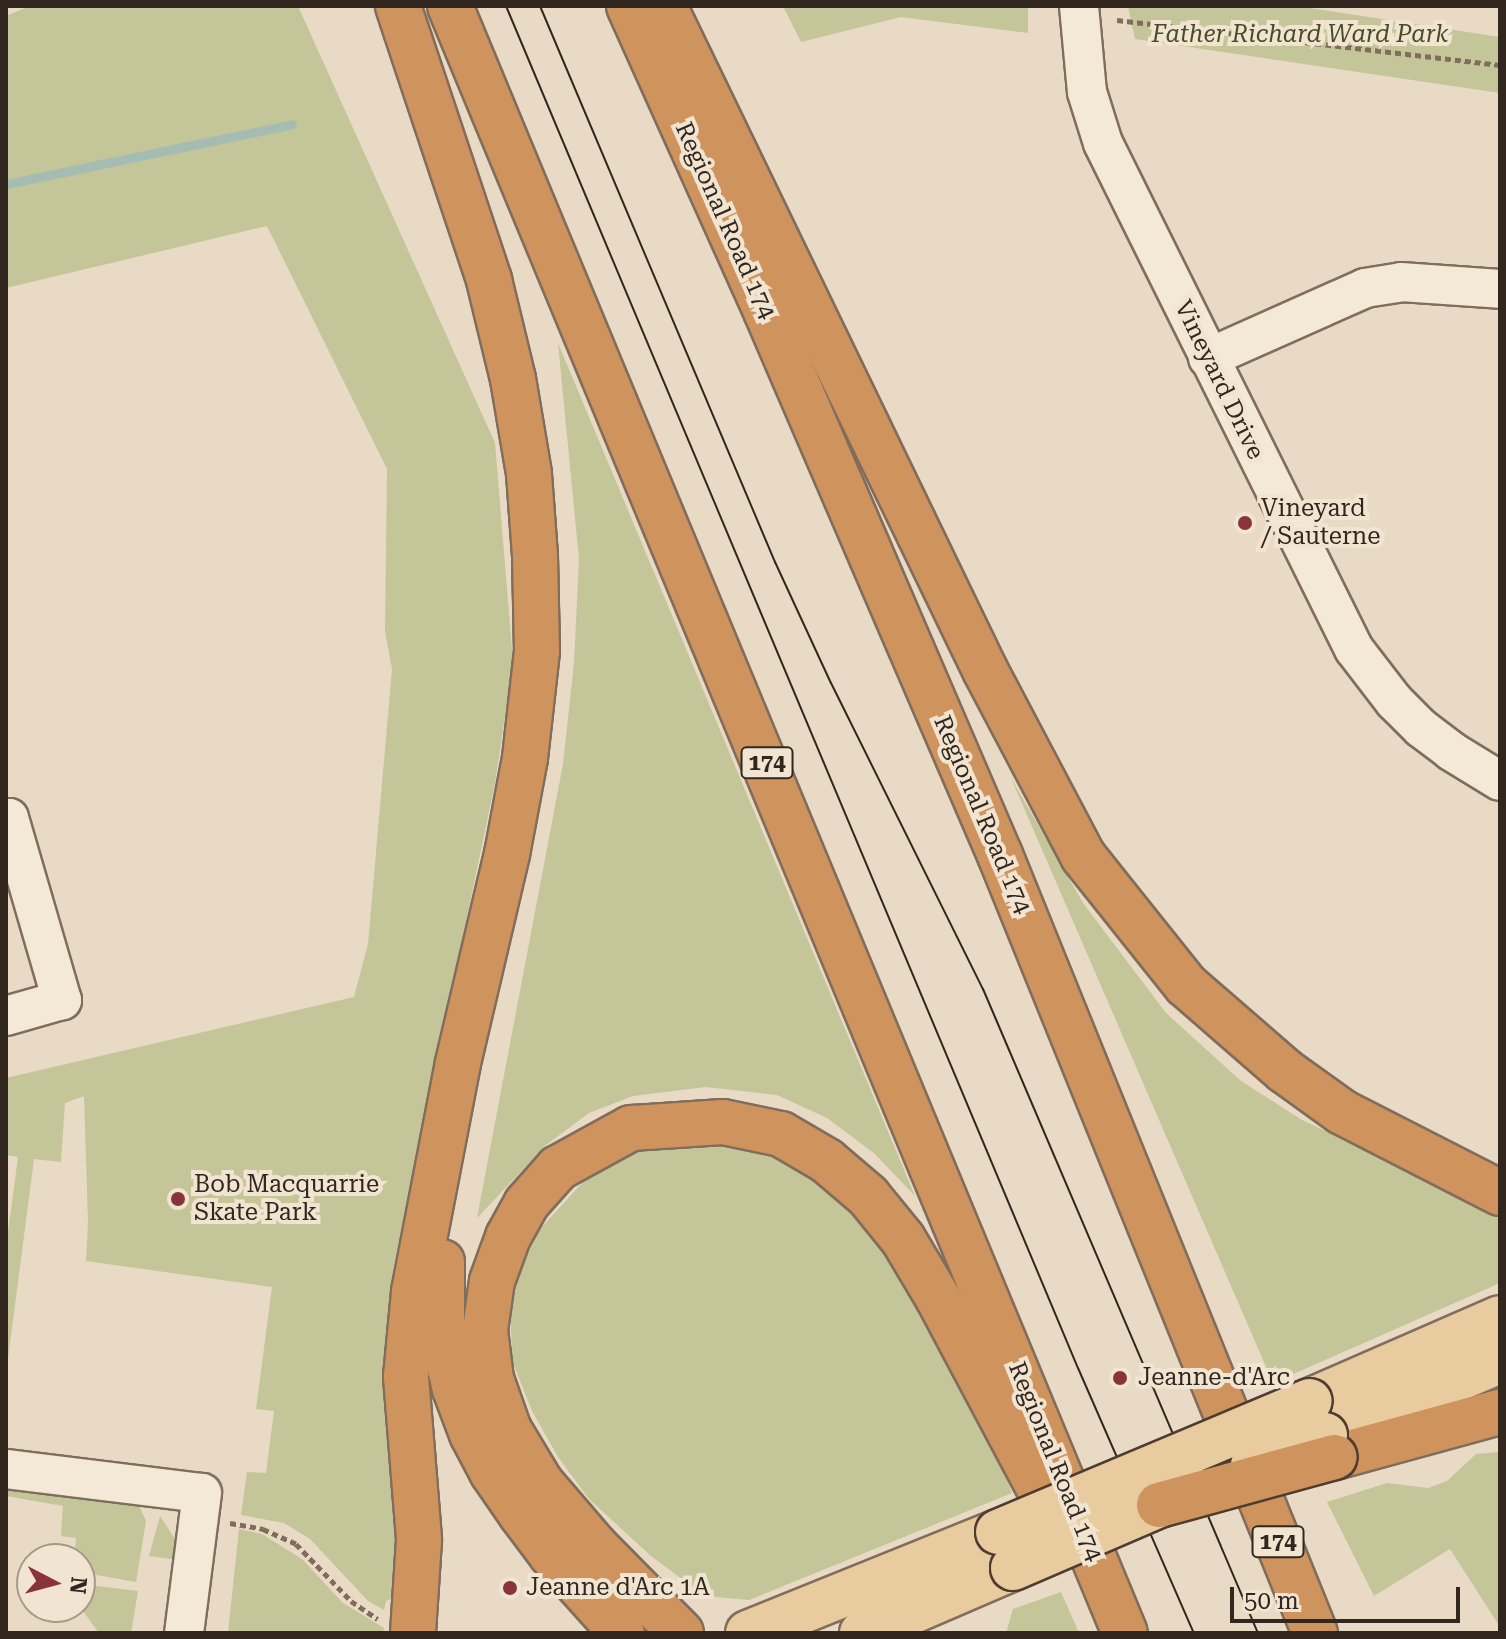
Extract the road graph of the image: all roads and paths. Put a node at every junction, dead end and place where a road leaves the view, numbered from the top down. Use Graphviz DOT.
graph roads {
  1 [pos="398,6"];
  2 [pos="450,6"];
  3 [pos="629,6"];
  4 [pos="664,6"];
  5 [pos="1079,6"];
  6 [pos="1117,20"];
  7 [pos="1500,65"];
  8 [pos="1500,289"];
  9 [pos="1208,358"];
  10 [pos="1500,781"];
  11 [pos="6,818"];
  12 [pos="6,1016"];
  13 [pos="1072,1032"];
  14 [pos="442,1147"];
  15 [pos="1500,1193"];
  16 [pos="1500,1318"];
  17 [pos="1500,1361"];
  18 [pos="1500,1412"];
  19 [pos="1323,1431"];
  20 [pos="6,1469"];
  21 [pos="1152,1488"];
  22 [pos="227,1510"];
  23 [pos="1006,1550"];
  24 [pos="402,1628"];
  25 [pos="184,1633"];
  26 [pos="622,1633"];
  27 [pos="681,1633"];
  28 [pos="748,1633"];
  29 [pos="862,1633"];
  30 [pos="1108,1633"];
  31 [pos="1125,1633"];
  32 [pos="1315,1633"];
  33 [pos="1349,1633"];
  1 -- 14 [label="highway"];
  2 -- 31 [label="highway, Regional Road 174 / 174"];
  3 -- 13 [label="highway, Regional Road 174 / 174"];
  4 -- 15 [label="highway"];
  5 -- 9 [label="street, Vineyard Drive"];
  6 -- 7 [label="path"];
  8 -- 9 [label="street"];
  9 -- 10 [label="street, Vineyard Drive"];
  11 -- 12 [label="street"];
  13 -- 32 [label="highway, Regional Road 174 / 174"];
  13 -- 33 [label="highway"];
  14 -- 24 [label="highway"];
  14 -- 26 [label="highway"];
  16 -- 19 [label="main road"];
  17 -- 19 [label="main road"];
  18 -- 19 [label="highway"];
  19 -- 21 [label="highway, bridge"];
  19 -- 21 [label="main road, bridge"];
  20 -- 25 [label="street"];
  21 -- 23 [label="main road, bridge"];
  22 -- 24 [label="path"];
  23 -- 28 [label="main road"];
  23 -- 29 [label="main road"];
  27 -- 30 [label="highway"];
}
